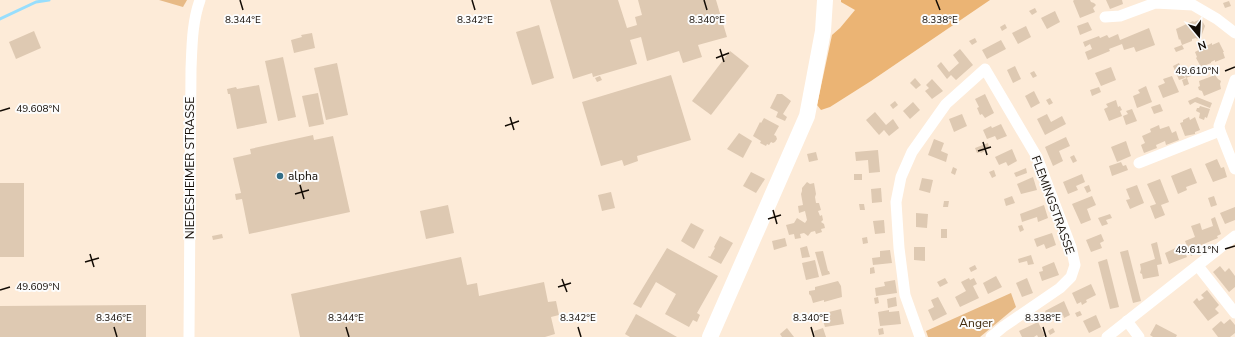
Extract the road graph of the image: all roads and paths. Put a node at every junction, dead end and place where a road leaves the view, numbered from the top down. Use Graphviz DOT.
graph roads {
  1 [pos="825,0"];
  2 [pos="199,3"];
  3 [pos="1105,17"];
  4 [pos="1235,33"];
  5 [pos="1235,80"];
  6 [pos="1220,131"];
  7 [pos="1139,163"];
  8 [pos="1235,170"];
  9 [pos="1235,236"];
  10 [pos="1198,266"];
  11 [pos="1235,313"];
  12 [pos="1127,321"];
  13 [pos="189,337"];
  14 [pos="710,337"];
  15 [pos="920,337"];
  16 [pos="991,337"];
  17 [pos="1107,337"];
  18 [pos="1139,337"];
  1 -- 14 [label="main road"];
  2 -- 13 [label="street, NIEDESHEIMER STRASSE"];
  3 -- 4 [label="street"];
  5 -- 6 [label="street"];
  6 -- 7 [label="street"];
  6 -- 8 [label="street"];
  9 -- 10 [label="street"];
  10 -- 11 [label="street"];
  10 -- 12 [label="street"];
  12 -- 17 [label="street"];
  12 -- 18 [label="street"];
  15 -- 16 [label="street, FLEMINGSTRASSE"];
}
